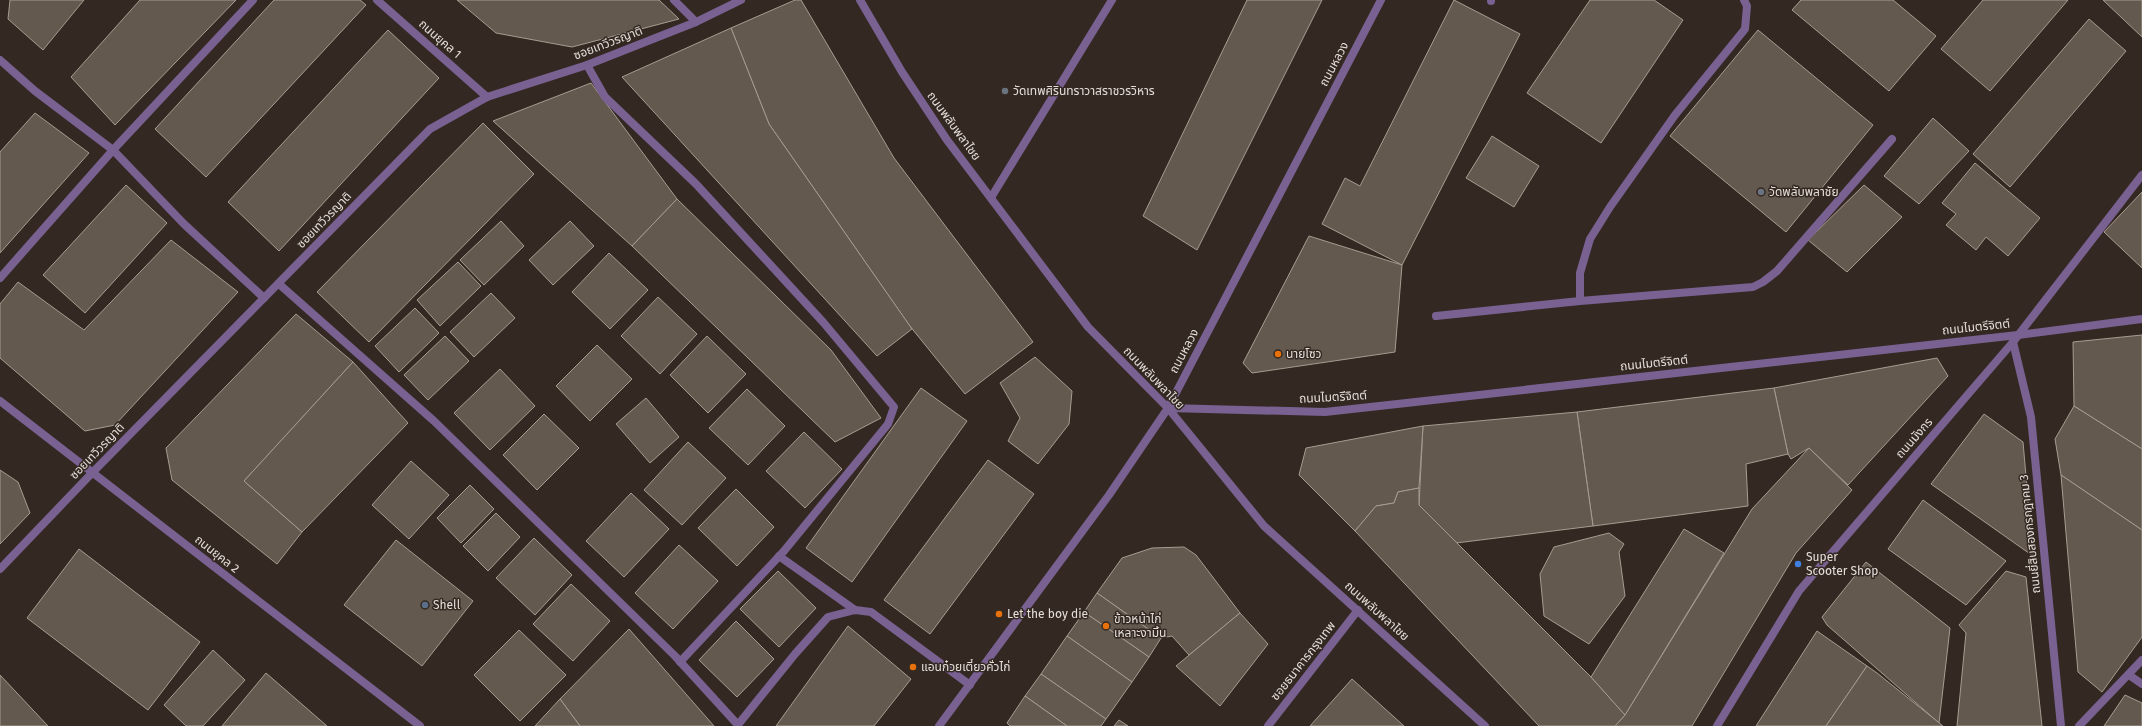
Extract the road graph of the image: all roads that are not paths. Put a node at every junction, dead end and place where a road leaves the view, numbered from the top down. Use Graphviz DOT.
graph roads {
  1 [pos="253,0"];
  2 [pos="377,0"];
  3 [pos="674,0"];
  4 [pos="741,0"];
  5 [pos="860,0"];
  6 [pos="1112,0"];
  7 [pos="1381,0"];
  8 [pos="1744,0"];
  9 [pos="696,22"];
  10 [pos="0,60"];
  11 [pos="587,65"];
  12 [pos="487,97"];
  13 [pos="1892,139"];
  14 [pos="113,150"];
  15 [pos="2142,175"];
  16 [pos="992,196"];
  17 [pos="0,278"];
  18 [pos="279,284"];
  19 [pos="264,298"];
  20 [pos="1580,300"];
  21 [pos="1436,316"];
  22 [pos="2142,318"];
  23 [pos="2018,335"];
  24 [pos="2013,342"];
  25 [pos="0,402"];
  26 [pos="1168,408"];
  27 [pos="92,473"];
  28 [pos="779,556"];
  29 [pos="0,569"];
  30 [pos="855,610"];
  31 [pos="1358,610"];
  32 [pos="2142,660"];
  33 [pos="680,662"];
  34 [pos="2129,675"];
  35 [pos="2142,684"];
  36 [pos="970,685"];
  37 [pos="420,726"];
  38 [pos="738,726"];
  39 [pos="939,726"];
  40 [pos="1268,726"];
  41 [pos="1485,726"];
  42 [pos="1717,726"];
  43 [pos="2061,726"];
  44 [pos="2079,726"];
  1 -- 14 [label="street"];
  2 -- 12 [label="street, ถนนยุคล 1"];
  3 -- 9 [label="street"];
  4 -- 9 [label="street, ซอยเทวีวรญาติ"];
  5 -- 16 [label="street, ถนนพลับพลาไชย"];
  6 -- 16 [label="street"];
  7 -- 26 [label="street, ถนนหลวง"];
  8 -- 20 [label="street"];
  9 -- 11 [label="street, ซอยเทวีวรญาติ"];
  10 -- 14 [label="street"];
  11 -- 12 [label="street, ซอยเทวีวรญาติ"];
  11 -- 28 [label="street"];
  12 -- 18 [label="street, ซอยเทวีวรญาติ"];
  13 -- 20 [label="street"];
  14 -- 17 [label="street"];
  14 -- 19 [label="street"];
  15 -- 23 [label="street, ถนนมังกร"];
  16 -- 26 [label="street, ถนนพลับพลาไชย"];
  18 -- 19 [label="street, ซอยเทวีวรญาติ"];
  18 -- 33 [label="street"];
  19 -- 27 [label="street, ซอยเทวีวรญาติ"];
  20 -- 21 [label="street"];
  22 -- 23 [label="street, ถนนไมตรีจิตต์"];
  23 -- 24 [label="street, ถนนมังกร"];
  23 -- 26 [label="street, ถนนไมตรีจิตต์"];
  24 -- 42 [label="street, ถนนมังกร"];
  24 -- 43 [label="street, ถนนยี่สิบสองกรกฎาคม 3"];
  25 -- 27 [label="street, ถนนยุคล 2"];
  26 -- 31 [label="street, ถนนพลับพลาไชย"];
  26 -- 36 [label="street, ถนนหลวง"];
  27 -- 29 [label="street, ซอยเทวีวรญาติ"];
  27 -- 37 [label="street, ถนนยุคล 2"];
  28 -- 30 [label="street"];
  28 -- 33 [label="street"];
  30 -- 36 [label="street"];
  30 -- 38 [label="street"];
  31 -- 40 [label="street, ซอยธนาคารกรุงเทพ"];
  31 -- 41 [label="street, ถนนพลับพลาไชย"];
  32 -- 34 [label="street"];
  33 -- 38 [label="street"];
  34 -- 35 [label="street"];
  34 -- 44 [label="street"];
  36 -- 39 [label="street, ถนนหลวง"];
}
